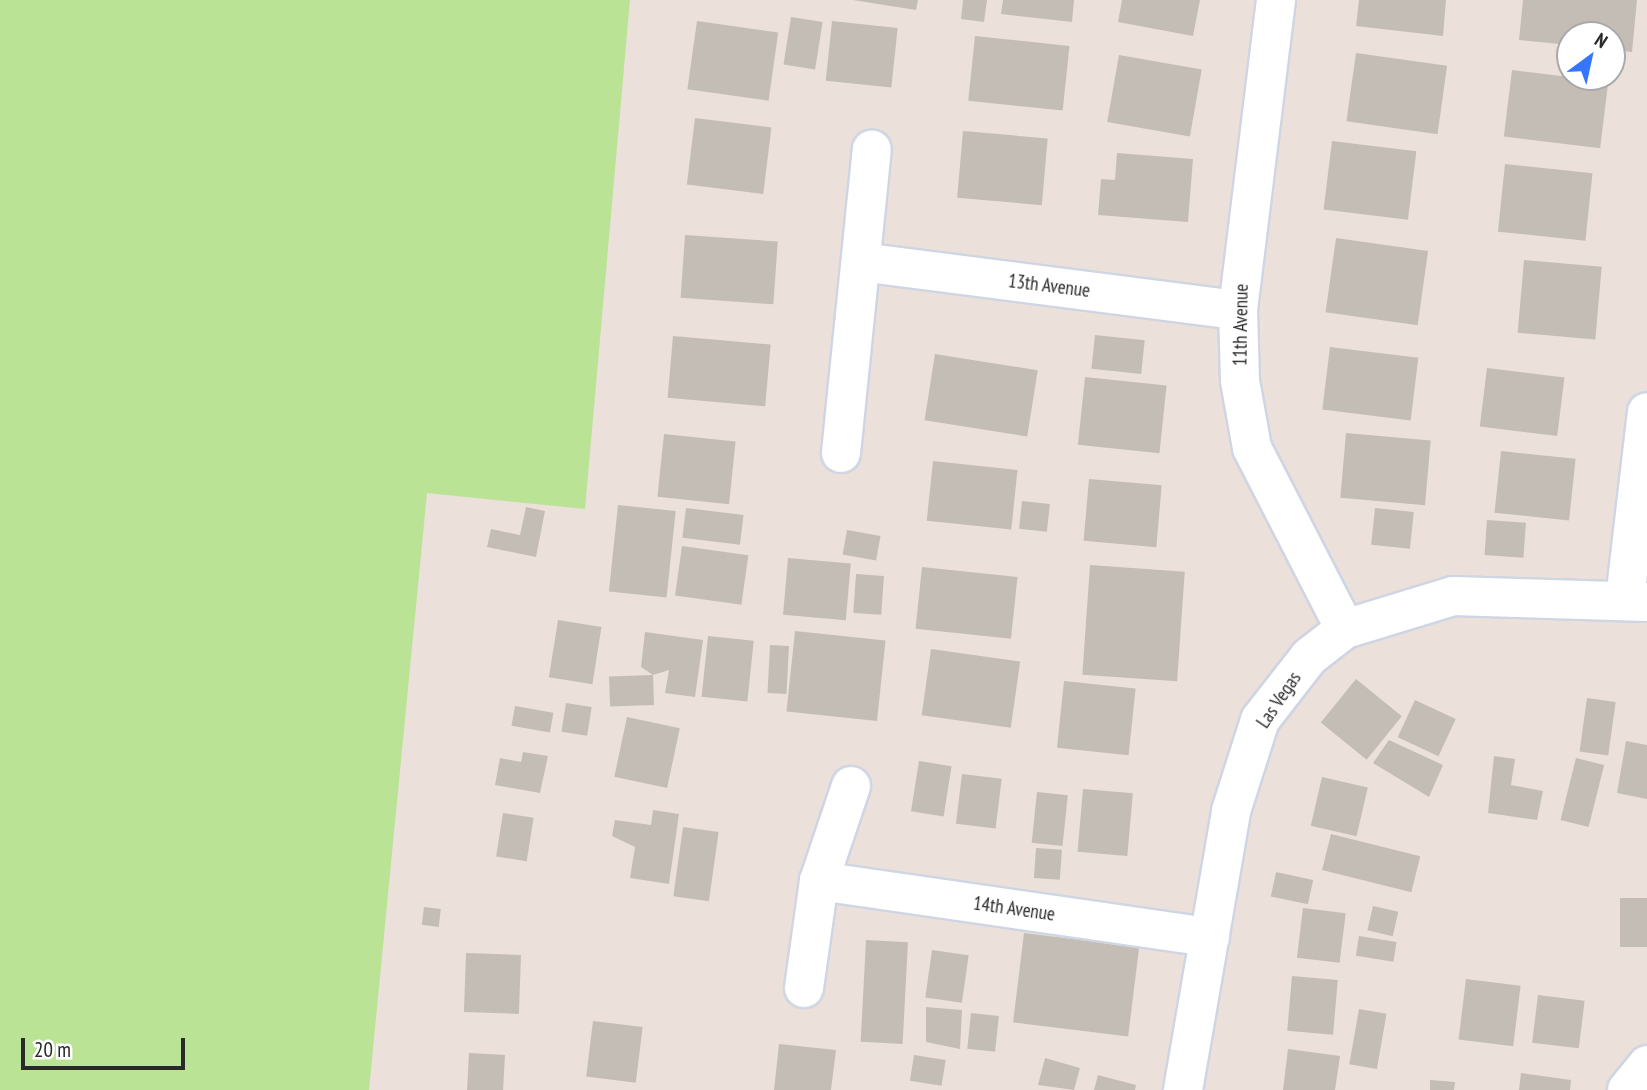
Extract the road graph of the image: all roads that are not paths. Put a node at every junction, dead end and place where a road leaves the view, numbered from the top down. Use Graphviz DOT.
graph roads {
  1 [pos="1276,0"];
  2 [pos="872,150"];
  3 [pos="861,262"];
  4 [pos="1238,310"];
  5 [pos="1647,412"];
  6 [pos="841,453"];
  7 [pos="1636,600"];
  8 [pos="1345,629"];
  9 [pos="851,786"];
  10 [pos="818,881"];
  11 [pos="1210,937"];
  12 [pos="804,988"];
  13 [pos="1647,1065"];
  14 [pos="1183,1090"];
  15 [pos="1627,1090"];
  1 -- 4 [label="street, 11th Avenue"];
  2 -- 3 [label="street"];
  3 -- 4 [label="street, 13th Avenue"];
  3 -- 6 [label="street"];
  4 -- 8 [label="street, 11th Avenue"];
  5 -- 7 [label="street"];
  7 -- 8 [label="street, Las Vegas"];
  8 -- 11 [label="street, Las Vegas"];
  9 -- 10 [label="street"];
  10 -- 11 [label="street, 14th Avenue"];
  10 -- 12 [label="street"];
  11 -- 14 [label="street, Las Vegas"];
  13 -- 15 [label="street"];
}
